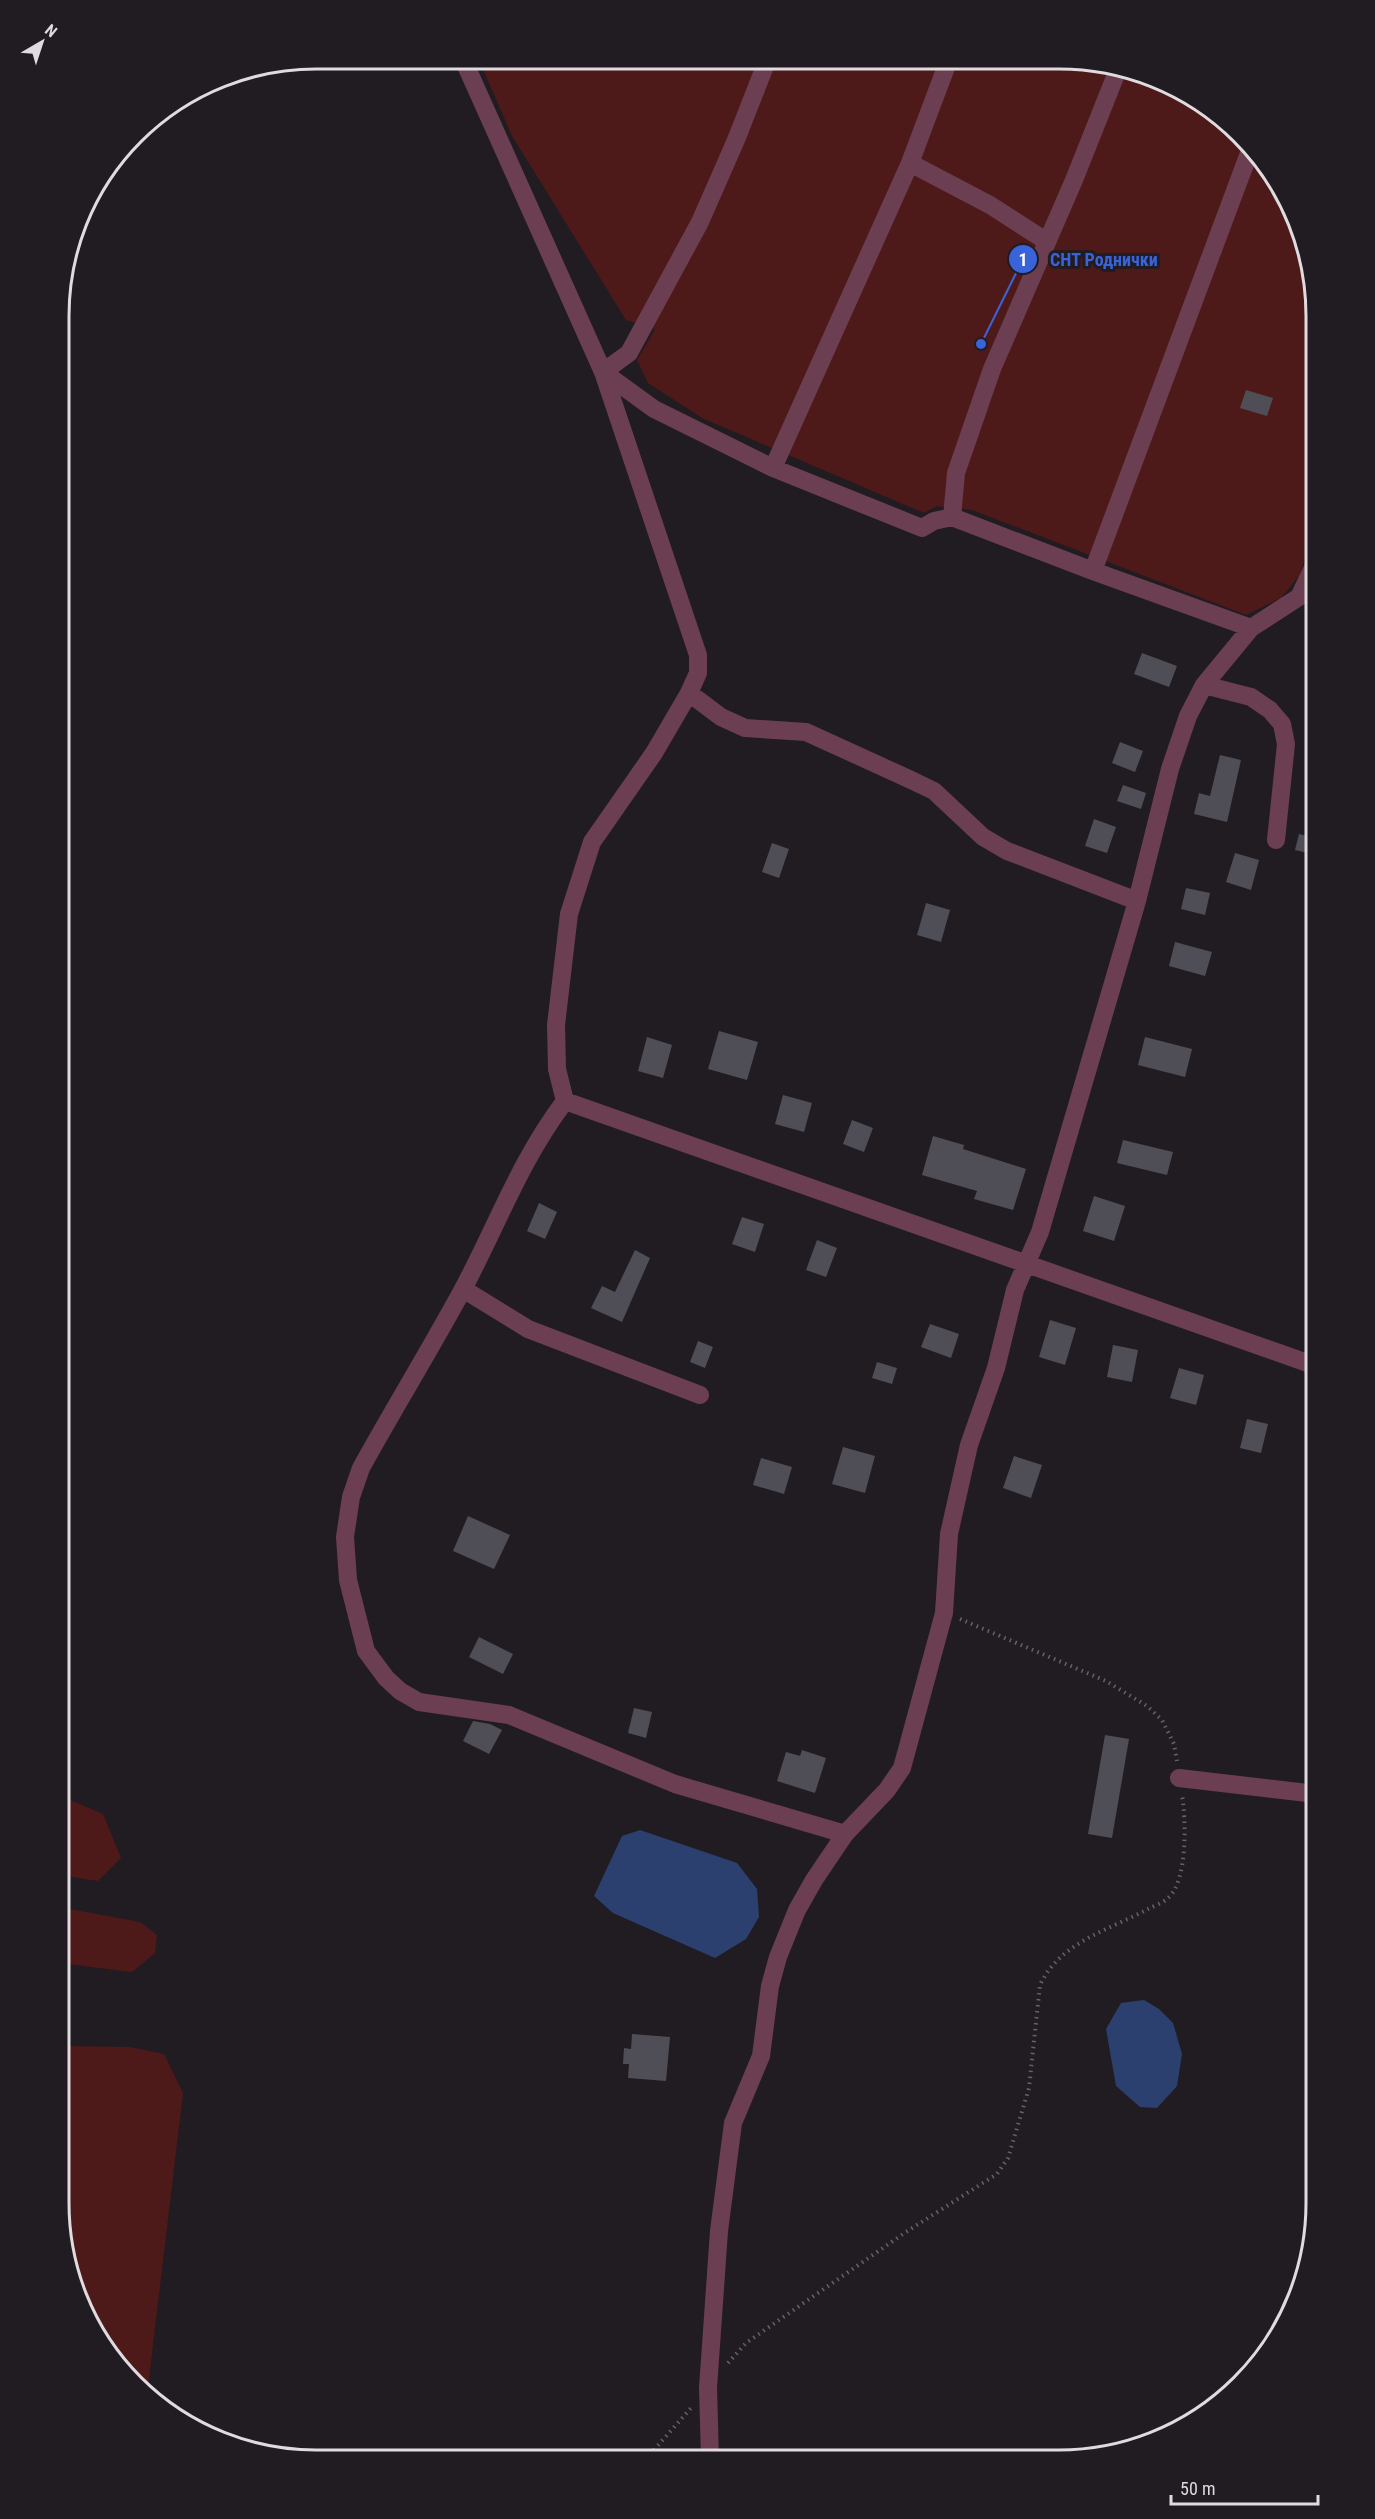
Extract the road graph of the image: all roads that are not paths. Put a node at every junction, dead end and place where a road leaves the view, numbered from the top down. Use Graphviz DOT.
graph roads {
  1 [pos="467,69"];
  2 [pos="764,69"];
  3 [pos="945,69"];
  4 [pos="1116,76"];
  5 [pos="1248,157"];
  6 [pos="910,163"];
  7 [pos="1046,241"];
  8 [pos="603,372"];
  9 [pos="773,468"];
  10 [pos="952,517"];
  11 [pos="1093,571"];
  12 [pos="1306,600"];
  13 [pos="1251,628"];
  14 [pos="1204,685"];
  15 [pos="689,693"];
  16 [pos="1275,840"];
  17 [pos="1137,901"];
  18 [pos="565,1101"];
  19 [pos="1027,1264"];
  20 [pos="463,1289"];
  21 [pos="1306,1362"];
  22 [pos="700,1395"];
  23 [pos="1179,1778"];
  24 [pos="1306,1793"];
  25 [pos="845,1834"];
  26 [pos="710,2450"];
  1 -- 8 [label="street"];
  2 -- 8 [label="street"];
  3 -- 6 [label="street"];
  4 -- 7 [label="street"];
  5 -- 11 [label="street"];
  6 -- 7 [label="street"];
  6 -- 9 [label="street"];
  7 -- 10 [label="street"];
  8 -- 9 [label="street"];
  8 -- 15 [label="street"];
  9 -- 10 [label="street"];
  10 -- 11 [label="street"];
  11 -- 13 [label="street"];
  12 -- 13 [label="street"];
  13 -- 14 [label="street"];
  14 -- 16 [label="street"];
  14 -- 17 [label="street"];
  15 -- 17 [label="street"];
  15 -- 18 [label="street"];
  17 -- 19 [label="street"];
  18 -- 19 [label="street"];
  18 -- 20 [label="street"];
  19 -- 21 [label="street"];
  19 -- 25 [label="street"];
  20 -- 22 [label="street"];
  20 -- 25 [label="street"];
  23 -- 24 [label="street"];
  25 -- 26 [label="street"];
}
